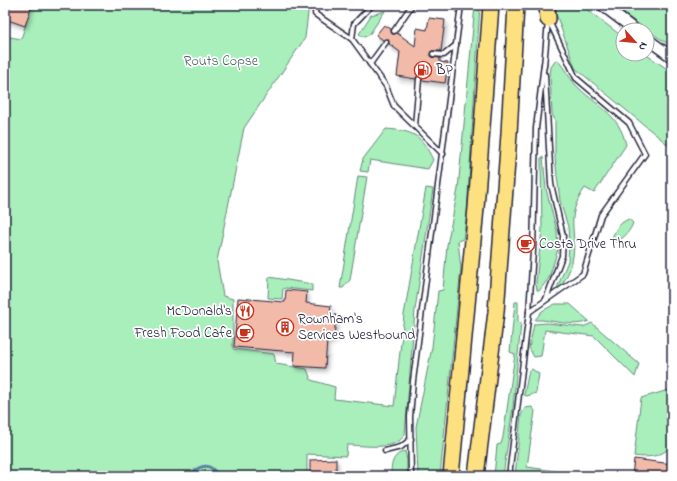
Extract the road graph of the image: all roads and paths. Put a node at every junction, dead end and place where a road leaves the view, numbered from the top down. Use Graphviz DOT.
graph roads {
  1 [pos="316,5"];
  2 [pos="374,5"];
  3 [pos="412,5"];
  4 [pos="461,5"];
  5 [pos="491,5"];
  6 [pos="516,5"];
  7 [pos="602,5"];
  8 [pos="548,12"];
  9 [pos="624,22"];
  10 [pos="394,31"];
  11 [pos="352,39"];
  12 [pos="386,42"];
  13 [pos="456,44"];
  14 [pos="655,45"];
  15 [pos="433,54"];
  16 [pos="672,57"];
  17 [pos="370,64"];
  18 [pos="544,64"];
  19 [pos="419,79"];
  20 [pos="415,126"];
  21 [pos="443,154"];
  22 [pos="546,299"];
  23 [pos="529,312"];
  24 [pos="411,439"];
  25 [pos="385,451"];
  26 [pos="411,476"];
  27 [pos="451,476"];
  28 [pos="476,476"];
  29 [pos="509,476"];
  1 -- 11 [label="lane"];
  2 -- 11 [label="lane"];
  3 -- 10 [label="lane"];
  4 -- 13 [label="lane"];
  5 -- 27 [label="highway"];
  6 -- 28 [label="highway"];
  7 -- 9 [label="street"];
  8 -- 18 [label="lane"];
  8 -- 22 [label="lane"];
  11 -- 17 [label="lane"];
  12 -- 17 [label="lane"];
  13 -- 15 [label="lane"];
  13 -- 21 [label="lane"];
  14 -- 16 [label="street"];
  17 -- 20 [label="lane"];
  18 -- 22 [label="lane"];
  18 -- 23 [label="lane"];
  19 -- 20 [label="lane"];
  20 -- 21 [label="lane"];
  21 -- 24 [label="lane"];
  22 -- 23 [label="lane"];
  23 -- 29 [label="lane"];
  24 -- 25 [label="lane"];
  24 -- 26 [label="lane"];
}
